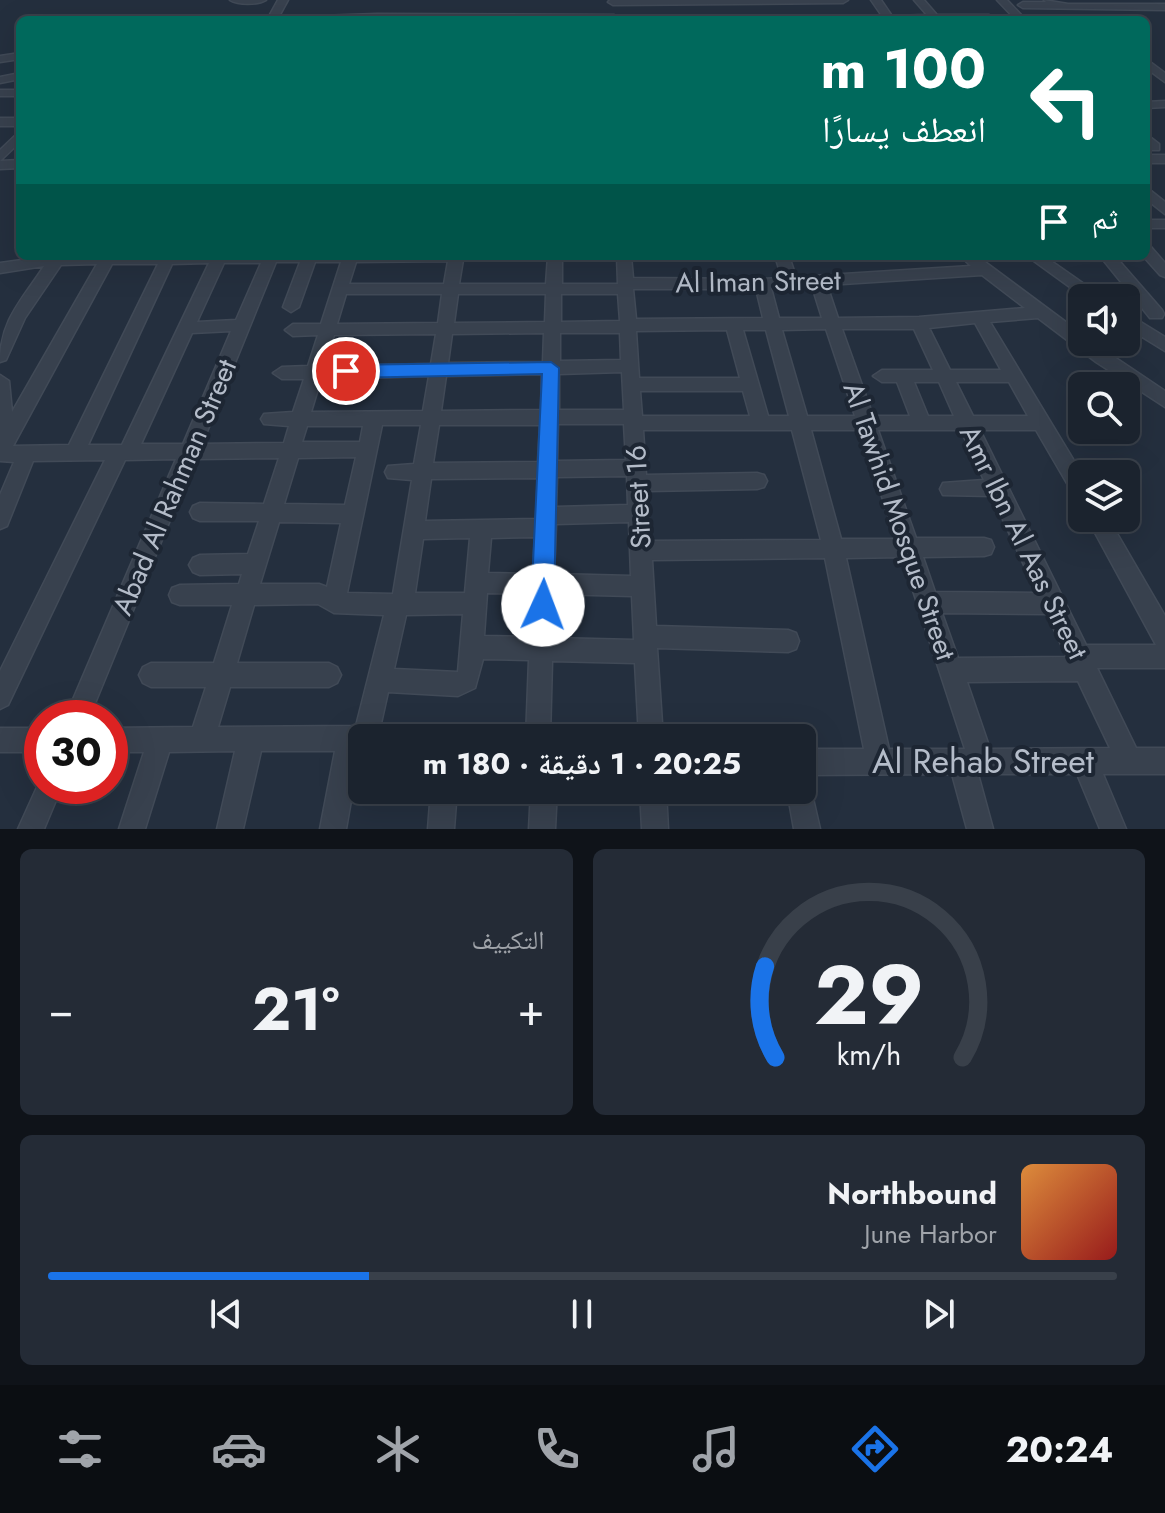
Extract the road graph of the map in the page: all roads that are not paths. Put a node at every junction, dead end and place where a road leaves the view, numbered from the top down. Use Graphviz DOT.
graph roads {
  1 [pos="235,0"];
  2 [pos="261,0"];
  3 [pos="747,0"];
  4 [pos="843,0"];
  5 [pos="919,0"];
  6 [pos="1002,0"];
  7 [pos="1078,0"];
  8 [pos="1143,0"];
  9 [pos="613,1"];
  10 [pos="1053,2"];
  11 [pos="1023,5"];
  12 [pos="1152,6"];
  13 [pos="1087,7"];
  14 [pos="1165,7"];
  15 [pos="981,9"];
  16 [pos="500,15"];
  17 [pos="342,16"];
  18 [pos="586,16"];
  19 [pos="932,16"];
  20 [pos="987,16"];
  21 [pos="1017,16"];
  22 [pos="16,139"];
  23 [pos="0,157"];
  24 [pos="1150,195"];
  25 [pos="1165,210"];
  26 [pos="1150,255"];
  27 [pos="21,260"];
  28 [pos="57,260"];
  29 [pos="107,260"];
  30 [pos="167,260"];
  31 [pos="218,260"];
  32 [pos="270,260"];
  33 [pos="308,260"];
  34 [pos="349,260"];
  35 [pos="458,260"];
  36 [pos="555,260"];
  37 [pos="624,260"];
  38 [pos="783,260"];
  39 [pos="972,260"];
  40 [pos="1040,260"];
  41 [pos="1111,260"];
  42 [pos="0,268"];
  43 [pos="986,270"];
  44 [pos="1165,272"];
  45 [pos="818,282"];
  46 [pos="791,283"];
  47 [pos="762,284"];
  48 [pos="1075,284"];
  49 [pos="626,286"];
  50 [pos="340,289"];
  51 [pos="451,289"];
  52 [pos="554,289"];
  53 [pos="291,307"];
  54 [pos="1040,312"];
  55 [pos="1160,313"];
  56 [pos="1140,316"];
  57 [pos="979,317"];
  58 [pos="919,323"];
  59 [pos="241,325"];
  60 [pos="734,325"];
  61 [pos="772,325"];
  62 [pos="833,325"];
  63 [pos="628,326"];
  64 [pos="186,328"];
  65 [pos="552,328"];
  66 [pos="1140,328"];
  67 [pos="445,329"];
  68 [pos="293,330"];
  69 [pos="328,330"];
  70 [pos="1165,345"];
  71 [pos="0,355"];
  72 [pos="551,368"];
  73 [pos="438,370"];
  74 [pos="315,372"];
  75 [pos="282,373"];
  76 [pos="631,376"];
  77 [pos="882,376"];
  78 [pos="903,376"];
  79 [pos="944,376"];
  80 [pos="1014,376"];
  81 [pos="0,381"];
  82 [pos="750,384"];
  83 [pos="1165,400"];
  84 [pos="430,418"];
  85 [pos="549,418"];
  86 [pos="270,419"];
  87 [pos="300,419"];
  88 [pos="374,419"];
  89 [pos="634,420"];
  90 [pos="1044,423"];
  91 [pos="761,424"];
  92 [pos="801,424"];
  93 [pos="867,424"];
  94 [pos="922,424"];
  95 [pos="967,424"];
  96 [pos="3,445"];
  97 [pos="368,449"];
  98 [pos="291,450"];
  99 [pos="189,451"];
  100 [pos="124,452"];
  101 [pos="75,453"];
  102 [pos="26,455"];
  103 [pos="1068,466"];
  104 [pos="547,470"];
  105 [pos="422,471"];
  106 [pos="395,472"];
  107 [pos="637,475"];
  108 [pos="757,481"];
  109 [pos="998,488"];
  110 [pos="950,489"];
  111 [pos="200,512"];
  112 [pos="271,513"];
  113 [pos="639,513"];
  114 [pos="353,514"];
  115 [pos="0,520"];
  116 [pos="545,522"];
  117 [pos="481,529"];
  118 [pos="412,530"];
  119 [pos="1105,532"];
  120 [pos="984,547"];
  121 [pos="909,548"];
  122 [pos="834,550"];
  123 [pos="641,551"];
  124 [pos="256,564"];
  125 [pos="200,565"];
  126 [pos="543,584"];
  127 [pos="643,586"];
  128 [pos="476,593"];
  129 [pos="180,595"];
  130 [pos="246,595"];
  131 [pos="927,602"];
  132 [pos="334,603"];
  133 [pos="1054,604"];
  134 [pos="402,605"];
  135 [pos="1165,638"];
  136 [pos="788,641"];
  137 [pos="646,644"];
  138 [pos="471,647"];
  139 [pos="541,648"];
  140 [pos="1165,656"];
  141 [pos="1082,663"];
  142 [pos="951,670"];
  143 [pos="151,675"];
  144 [pos="221,675"];
  145 [pos="329,675"];
  146 [pos="380,680"];
  147 [pos="0,697"];
  148 [pos="85,700"];
  149 [pos="364,724"];
  150 [pos="538,724"];
  151 [pos="650,724"];
  152 [pos="348,738"];
  153 [pos="202,739"];
  154 [pos="251,739"];
  155 [pos="0,740"];
  156 [pos="24,740"];
  157 [pos="128,740"];
  158 [pos="160,740"];
  159 [pos="879,760"];
  160 [pos="972,761"];
  161 [pos="1085,761"];
  162 [pos="1129,761"];
  163 [pos="1165,761"];
  164 [pos="816,762"];
  165 [pos="348,776"];
  166 [pos="41,804"];
  167 [pos="443,804"];
  168 [pos="543,804"];
  169 [pos="654,804"];
  170 [pos="803,804"];
  171 [pos="31,829"];
  172 [pos="132,829"];
  173 [pos="230,829"];
  174 [pos="333,829"];
  175 [pos="441,829"];
  176 [pos="542,829"];
  177 [pos="655,829"];
  178 [pos="807,829"];
  179 [pos="980,829"];
  180 [pos="1113,829"];
  1 -- 2 [label="street"];
  3 -- 4 [label="street"];
  3 -- 9 [label="street"];
  5 -- 19 [label="street"];
  6 -- 21 [label="street"];
  7 -- 13 [label="street"];
  8 -- 12 [label="street"];
  10 -- 11 [label="street"];
  10 -- 13 [label="street"];
  12 -- 13 [label="street"];
  12 -- 14 [label="street"];
  15 -- 20 [label="street"];
  16 -- 17 [label="street"];
  16 -- 18 [label="street"];
  22 -- 23 [label="street"];
  24 -- 25 [label="street"];
  26 -- 44 [label="street"];
  27 -- 42 [label="street"];
  28 -- 71 [label="street"];
  29 -- 96 [label="street"];
  30 -- 101 [label="street"];
  31 -- 64 [label="street"];
  32 -- 59 [label="street, Abad Al Rahman Street"];
  33 -- 53 [label="street"];
  34 -- 50 [label="street"];
  35 -- 51 [label="street"];
  36 -- 52 [label="street"];
  37 -- 49 [label="street, Street 16"];
  38 -- 46 [label="street"];
  39 -- 43 [label="street"];
  40 -- 48 [label="street"];
  41 -- 55 [label="street"];
  43 -- 45 [label="street, Al Iman Street"];
  43 -- 54 [label="street"];
  45 -- 46 [label="street, Al Iman Street"];
  45 -- 62 [label="street, Al Tawhid Mosque Street"];
  46 -- 47 [label="street, Al Iman Street"];
  47 -- 49 [label="street, Al Iman Street"];
  47 -- 61 [label="street"];
  49 -- 52 [label="street, Al Iman Street"];
  49 -- 63 [label="street, Street 16"];
  50 -- 51 [label="street, Al Iman Street"];
  50 -- 69 [label="street"];
  51 -- 52 [label="street, Al Iman Street"];
  51 -- 67 [label="street"];
  52 -- 65 [label="street"];
  54 -- 57 [label="street"];
  54 -- 83 [label="street"];
  55 -- 56 [label="street"];
  57 -- 58 [label="street"];
  57 -- 80 [label="street"];
  58 -- 62 [label="street"];
  58 -- 79 [label="street, Amr Ibn Al Aas Street"];
  59 -- 64 [label="street"];
  59 -- 99 [label="street, Abad Al Rahman Street"];
  60 -- 61 [label="street"];
  60 -- 63 [label="street"];
  60 -- 82 [label="street"];
  61 -- 62 [label="street"];
  61 -- 92 [label="street"];
  62 -- 93 [label="street, Al Tawhid Mosque Street"];
  63 -- 65 [label="street"];
  63 -- 76 [label="street, Street 16"];
  64 -- 100 [label="street"];
  65 -- 67 [label="street"];
  65 -- 72 [label="street"];
  66 -- 70 [label="street"];
  67 -- 69 [label="street"];
  67 -- 73 [label="street"];
  68 -- 69 [label="street"];
  69 -- 74 [label="street"];
  72 -- 73 [label="street"];
  72 -- 76 [label="street"];
  72 -- 85 [label="street"];
  73 -- 74 [label="street"];
  73 -- 84 [label="street"];
  74 -- 75 [label="street"];
  74 -- 87 [label="street"];
  76 -- 82 [label="street"];
  76 -- 89 [label="street, Street 16"];
  77 -- 78 [label="street"];
  78 -- 79 [label="street"];
  78 -- 94 [label="street"];
  79 -- 80 [label="street"];
  79 -- 95 [label="street, Amr Ibn Al Aas Street"];
  80 -- 90 [label="street"];
  81 -- 96 [label="street"];
  82 -- 91 [label="street"];
  84 -- 85 [label="street"];
  84 -- 88 [label="street"];
  84 -- 105 [label="street"];
  85 -- 89 [label="street"];
  85 -- 104 [label="street"];
  86 -- 87 [label="street"];
  87 -- 88 [label="street"];
  87 -- 98 [label="street"];
  88 -- 97 [label="street"];
  89 -- 91 [label="street"];
  89 -- 107 [label="street, Street 16"];
  90 -- 95 [label="street"];
  90 -- 103 [label="street"];
  91 -- 92 [label="street"];
  92 -- 93 [label="street"];
  92 -- 122 [label="street"];
  93 -- 94 [label="street"];
  93 -- 121 [label="street, Al Tawhid Mosque Street"];
  94 -- 95 [label="street"];
  95 -- 109 [label="street, Amr Ibn Al Aas Street"];
  96 -- 102 [label="street"];
  97 -- 98 [label="street"];
  97 -- 114 [label="street"];
  98 -- 99 [label="street"];
  98 -- 112 [label="street"];
  99 -- 100 [label="street"];
  99 -- 148 [label="street, Abad Al Rahman Street"];
  100 -- 101 [label="street"];
  100 -- 147 [label="street"];
  101 -- 102 [label="street"];
  102 -- 115 [label="street"];
  104 -- 105 [label="street"];
  104 -- 107 [label="street"];
  104 -- 116 [label="street"];
  105 -- 106 [label="street"];
  105 -- 118 [label="street"];
  107 -- 108 [label="street"];
  107 -- 113 [label="street, Street 16"];
  109 -- 110 [label="street"];
  109 -- 133 [label="street, Amr Ibn Al Aas Street"];
  111 -- 112 [label="street"];
  112 -- 114 [label="street"];
  112 -- 124 [label="street"];
  113 -- 116 [label="street"];
  113 -- 123 [label="street, Street 16"];
  114 -- 132 [label="street"];
  116 -- 117 [label="street"];
  116 -- 126 [label="street"];
  117 -- 118 [label="street"];
  117 -- 128 [label="street"];
  118 -- 134 [label="street"];
  119 -- 135 [label="street"];
  120 -- 121 [label="street"];
  121 -- 122 [label="street"];
  121 -- 131 [label="street, Al Tawhid Mosque Street"];
  122 -- 123 [label="street"];
  122 -- 159 [label="street"];
  123 -- 127 [label="street, Street 16"];
  124 -- 125 [label="street"];
  124 -- 130 [label="street"];
  126 -- 127 [label="street"];
  126 -- 128 [label="street"];
  126 -- 139 [label="street"];
  127 -- 137 [label="street, Street 16"];
  128 -- 134 [label="street"];
  128 -- 138 [label="street"];
  129 -- 130 [label="street"];
  130 -- 132 [label="street"];
  130 -- 144 [label="street"];
  131 -- 133 [label="street"];
  131 -- 142 [label="street, Al Tawhid Mosque Street"];
  132 -- 134 [label="street"];
  133 -- 141 [label="street, Amr Ibn Al Aas Street"];
  134 -- 146 [label="street"];
  136 -- 137 [label="street"];
  137 -- 139 [label="street"];
  137 -- 151 [label="street, Street 16"];
  138 -- 139 [label="street"];
  138 -- 146 [label="street"];
  139 -- 150 [label="street"];
  140 -- 141 [label="street"];
  141 -- 142 [label="street"];
  141 -- 162 [label="street, Amr Ibn Al Aas Street"];
  142 -- 160 [label="street, Al Tawhid Mosque Street"];
  143 -- 144 [label="street"];
  144 -- 145 [label="street"];
  144 -- 153 [label="street"];
  146 -- 149 [label="street"];
  152 -- 154 [label="street"];
  153 -- 154 [label="street"];
  153 -- 158 [label="street"];
  154 -- 173 [label="street"];
  155 -- 156 [label="street"];
  157 -- 158 [label="street"];
  158 -- 172 [label="street"];
  159 -- 160 [label="street, Al Rehab Street"];
  159 -- 164 [label="street, Al Rehab Street"];
  160 -- 161 [label="street, Al Rehab Street"];
  160 -- 179 [label="street, Al Tawhid Mosque Street"];
  161 -- 162 [label="street, Al Rehab Street"];
  161 -- 180 [label="street"];
  162 -- 163 [label="street, Al Rehab Street"];
  165 -- 174 [label="street"];
  166 -- 171 [label="street"];
  167 -- 175 [label="street"];
  168 -- 176 [label="street"];
  169 -- 177 [label="street"];
  170 -- 178 [label="street"];
}
